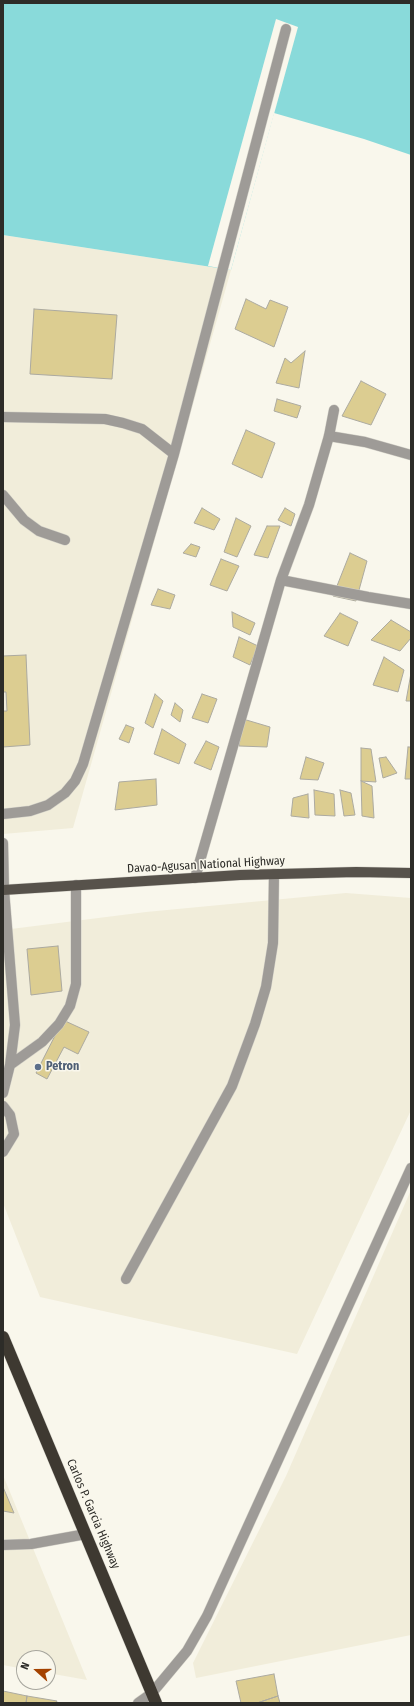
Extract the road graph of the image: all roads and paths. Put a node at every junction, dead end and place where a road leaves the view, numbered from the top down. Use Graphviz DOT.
graph roads {
  1 [pos="286,29"];
  2 [pos="334,410"];
  3 [pos="3,417"];
  4 [pos="329,436"];
  5 [pos="174,454"];
  6 [pos="411,455"];
  7 [pos="3,495"];
  8 [pos="65,540"];
  9 [pos="281,580"];
  10 [pos="411,604"];
  11 [pos="3,814"];
  12 [pos="3,843"];
  13 [pos="411,873"];
  14 [pos="274,874"];
  15 [pos="195,878"];
  16 [pos="76,885"];
  17 [pos="3,890"];
  18 [pos="10,1065"];
  19 [pos="3,1093"];
  20 [pos="3,1106"];
  21 [pos="3,1152"];
  22 [pos="411,1168"];
  23 [pos="126,1278"];
  24 [pos="3,1337"];
  25 [pos="86,1534"];
  26 [pos="3,1544"];
  27 [pos="154,1698"];
  28 [pos="138,1703"];
  1 -- 5 [label="street"];
  2 -- 4 [label="street"];
  3 -- 5 [label="street"];
  4 -- 6 [label="street"];
  4 -- 9 [label="street"];
  5 -- 11 [label="street"];
  7 -- 8 [label="street"];
  9 -- 10 [label="street"];
  9 -- 15 [label="street"];
  12 -- 17 [label="street"];
  13 -- 14 [label="main road, Davao-Agusan National Highway"];
  14 -- 15 [label="main road, Davao-Agusan National Highway"];
  14 -- 23 [label="street"];
  15 -- 16 [label="main road, Davao-Agusan National Highway"];
  16 -- 17 [label="main road, Davao-Agusan National Highway"];
  16 -- 18 [label="street"];
  17 -- 18 [label="street"];
  18 -- 19 [label="street"];
  20 -- 21 [label="street"];
  22 -- 27 [label="street"];
  24 -- 25 [label="highway, Carlos P. Garcia Highway"];
  25 -- 26 [label="street"];
  25 -- 27 [label="highway, Carlos P. Garcia Highway"];
  27 -- 28 [label="street"];
}
